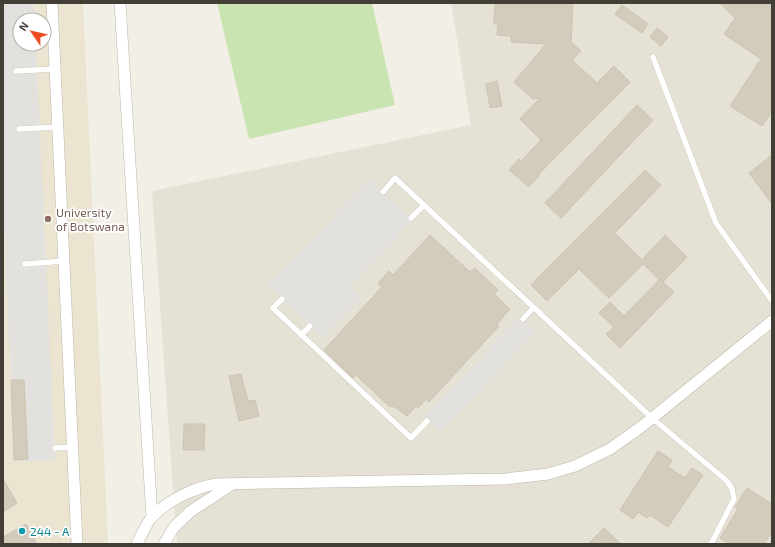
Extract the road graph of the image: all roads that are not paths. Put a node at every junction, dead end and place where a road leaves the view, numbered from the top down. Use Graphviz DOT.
graph roads {
  1 [pos="52,3"];
  2 [pos="120,3"];
  3 [pos="653,57"];
  4 [pos="55,69"];
  5 [pos="16,71"];
  6 [pos="58,127"];
  7 [pos="19,129"];
  8 [pos="383,192"];
  9 [pos="424,205"];
  10 [pos="411,218"];
  11 [pos="64,262"];
  12 [pos="25,264"];
  13 [pos="282,299"];
  14 [pos="772,301"];
  15 [pos="533,308"];
  16 [pos="524,319"];
  17 [pos="772,321"];
  18 [pos="310,326"];
  19 [pos="301,335"];
  20 [pos="652,418"];
  21 [pos="427,421"];
  22 [pos="72,447"];
  23 [pos="55,448"];
  24 [pos="232,485"];
  25 [pos="152,517"];
  26 [pos="77,544"];
  27 [pos="137,544"];
  28 [pos="164,544"];
  29 [pos="711,544"];
  1 -- 4 [label="street"];
  2 -- 25 [label="street"];
  3 -- 14 [label="lane"];
  4 -- 5 [label="lane"];
  4 -- 6 [label="street"];
  6 -- 7 [label="lane"];
  6 -- 11 [label="street"];
  8 -- 9 [label="lane"];
  9 -- 10 [label="lane"];
  9 -- 15 [label="lane"];
  11 -- 12 [label="lane"];
  11 -- 22 [label="street"];
  13 -- 19 [label="lane"];
  15 -- 16 [label="lane"];
  15 -- 20 [label="lane"];
  17 -- 20 [label="street"];
  18 -- 19 [label="lane"];
  19 -- 21 [label="lane"];
  20 -- 24 [label="street"];
  20 -- 29 [label="lane"];
  22 -- 23 [label="lane"];
  22 -- 26 [label="street"];
  24 -- 25 [label="street"];
  24 -- 28 [label="street"];
  25 -- 27 [label="street"];
}
